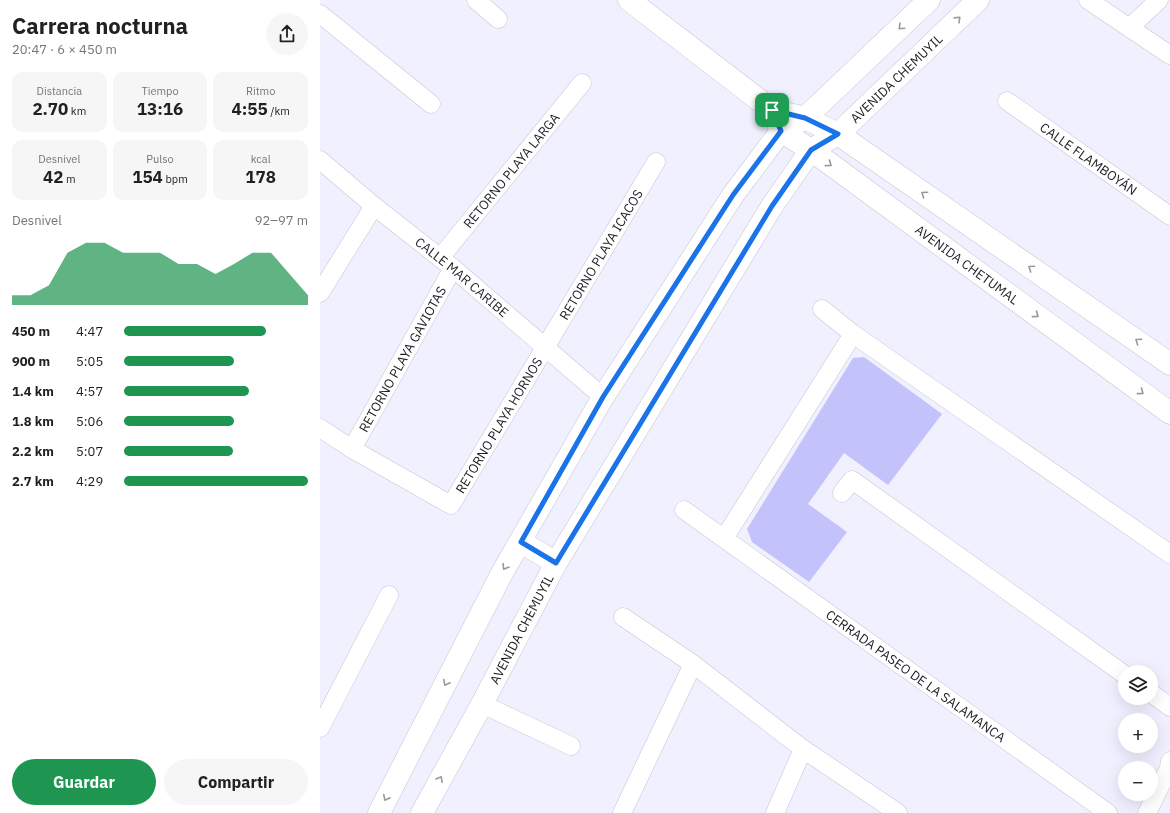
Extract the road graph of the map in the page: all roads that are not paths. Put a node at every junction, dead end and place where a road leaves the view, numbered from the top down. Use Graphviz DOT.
graph roads {
  1 [pos="476,0"];
  2 [pos="629,0"];
  3 [pos="929,0"];
  4 [pos="978,0"];
  5 [pos="1088,0"];
  6 [pos="1158,0"];
  7 [pos="320,14"];
  8 [pos="498,19"];
  9 [pos="1130,27"];
  10 [pos="1170,55"];
  11 [pos="582,83"];
  12 [pos="1007,101"];
  13 [pos="431,104"];
  14 [pos="772,110"];
  15 [pos="805,118"];
  16 [pos="781,131"];
  17 [pos="838,134"];
  18 [pos="811,150"];
  19 [pos="320,160"];
  20 [pos="656,162"];
  21 [pos="374,206"];
  22 [pos="1170,216"];
  23 [pos="447,263"];
  24 [pos="320,293"];
  25 [pos="822,310"];
  26 [pos="853,334"];
  27 [pos="545,346"];
  28 [pos="1170,364"];
  29 [pos="603,397"];
  30 [pos="1170,413"];
  31 [pos="320,428"];
  32 [pos="352,449"];
  33 [pos="842,493"];
  34 [pos="684,510"];
  35 [pos="725,537"];
  36 [pos="521,542"];
  37 [pos="1170,554"];
  38 [pos="556,563"];
  39 [pos="389,595"];
  40 [pos="623,617"];
  41 [pos="693,664"];
  42 [pos="1118,670"];
  43 [pos="1158,699"];
  44 [pos="482,704"];
  45 [pos="1170,707"];
  46 [pos="320,728"];
  47 [pos="570,746"];
  48 [pos="803,749"];
  49 [pos="1170,766"];
  50 [pos="379,813"];
  51 [pos="422,813"];
  52 [pos="622,813"];
  53 [pos="775,813"];
  54 [pos="898,813"];
  55 [pos="1108,813"];
  56 [pos="1147,813"];
  1 -- 8 [label="street"];
  2 -- 14 [label="main road"];
  3 -- 15 [label="main road, one-way"];
  17 -- 4 [label="main road, AVENIDA CHEMUYIL, one-way"];
  5 -- 9 [label="street"];
  6 -- 9 [label="street"];
  7 -- 13 [label="street"];
  9 -- 10 [label="street"];
  11 -- 23 [label="street, RETORNO PLAYA LARGA"];
  12 -- 22 [label="street, CALLE FLAMBOYÁN"];
  14 -- 15 [label="main road"];
  14 -- 16 [label="main road"];
  15 -- 16 [label="main road"];
  15 -- 17 [label="main road"];
  16 -- 18 [label="main road, AVENIDA CHETUMAL"];
  16 -- 29 [label="main road"];
  17 -- 18 [label="main road, AVENIDA CHEMUYIL"];
  28 -- 17 [label="main road, one-way"];
  18 -- 30 [label="main road, AVENIDA CHETUMAL, one-way"];
  18 -- 38 [label="main road, AVENIDA CHEMUYIL"];
  19 -- 21 [label="street, CALLE MAR CARIBE"];
  20 -- 27 [label="street, RETORNO PLAYA ICACOS"];
  21 -- 23 [label="street, CALLE MAR CARIBE"];
  21 -- 24 [label="street"];
  23 -- 27 [label="street, CALLE MAR CARIBE"];
  23 -- 32 [label="street, RETORNO PLAYA GAVIOTAS"];
  25 -- 26 [label="street"];
  26 -- 35 [label="street"];
  26 -- 37 [label="street"];
  27 -- 29 [label="street, CALLE MAR CARIBE"];
  27 -- 32 [label="street, RETORNO PLAYA HORNOS"];
  29 -- 36 [label="main road"];
  31 -- 32 [label="street"];
  33 -- 42 [label="street"];
  34 -- 35 [label="street, CERRADA PASEO DE LA SALAMANCA"];
  35 -- 55 [label="street, CERRADA PASEO DE LA SALAMANCA"];
  36 -- 38 [label="main road"];
  36 -- 50 [label="main road, one-way"];
  38 -- 44 [label="main road, AVENIDA CHEMUYIL"];
  39 -- 46 [label="street"];
  40 -- 41 [label="street"];
  41 -- 48 [label="street"];
  41 -- 52 [label="street"];
  43 -- 45 [label="street"];
  44 -- 47 [label="street"];
  51 -- 44 [label="main road, AVENIDA CHEMUYIL, one-way"];
  48 -- 53 [label="street"];
  48 -- 54 [label="street"];
  49 -- 56 [label="street"];
}
